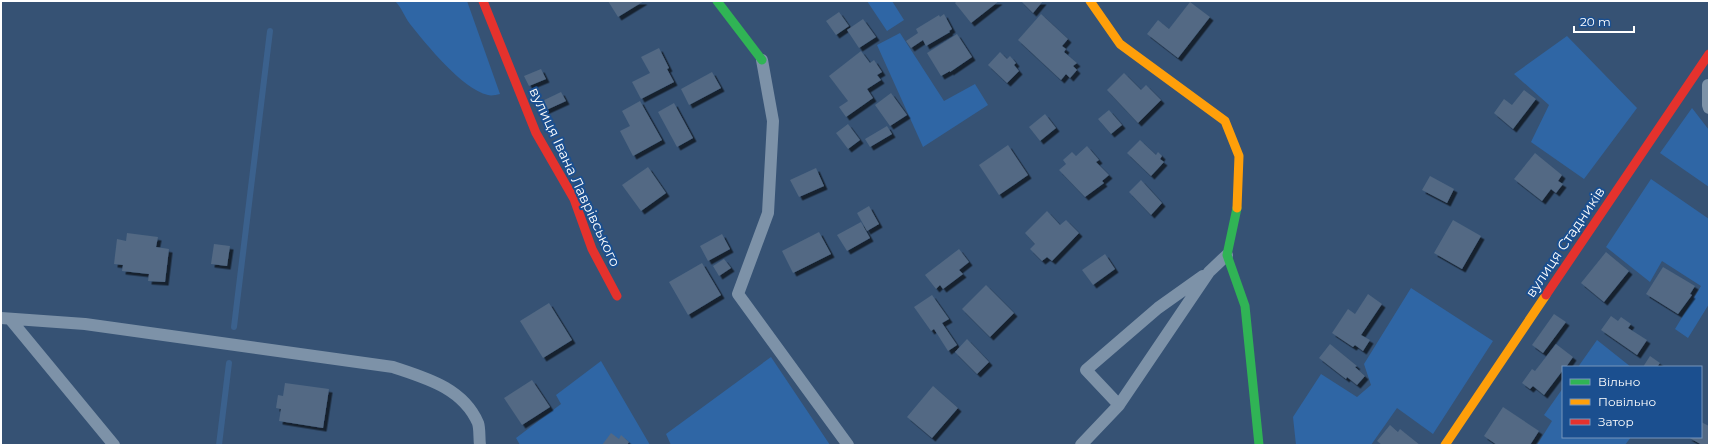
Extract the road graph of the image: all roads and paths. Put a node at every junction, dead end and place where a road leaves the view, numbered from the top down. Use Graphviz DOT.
graph roads {
  1 [pos="483,1"];
  2 [pos="717,1"];
  3 [pos="1090,1"];
  4 [pos="1709,54"];
  5 [pos="762,60"];
  6 [pos="1694,75"];
  7 [pos="1708,85"];
  8 [pos="1709,108"];
  9 [pos="1227,255"];
  10 [pos="1209,272"];
  11 [pos="617,296"];
  12 [pos="6,319"];
  13 [pos="1119,405"];
  14 [pos="114,445"];
  15 [pos="480,445"];
  16 [pos="848,445"];
  17 [pos="1081,445"];
  18 [pos="1259,445"];
  19 [pos="1445,445"];
  1 -- 11 [label="street, вулиця Івана Лаврівського"];
  2 -- 5 [label="street"];
  3 -- 9 [label="street"];
  4 -- 6 [label="street, вулиця Стадників"];
  5 -- 16 [label="lane"];
  6 -- 7 [label="lane"];
  6 -- 19 [label="street, вулиця Стадників"];
  7 -- 8 [label="lane"];
  9 -- 10 [label="lane"];
  9 -- 18 [label="street"];
  10 -- 13 [label="lane"];
  10 -- 13 [label="lane"];
  12 -- 14 [label="lane"];
  12 -- 15 [label="lane"];
  13 -- 17 [label="lane"];
}
